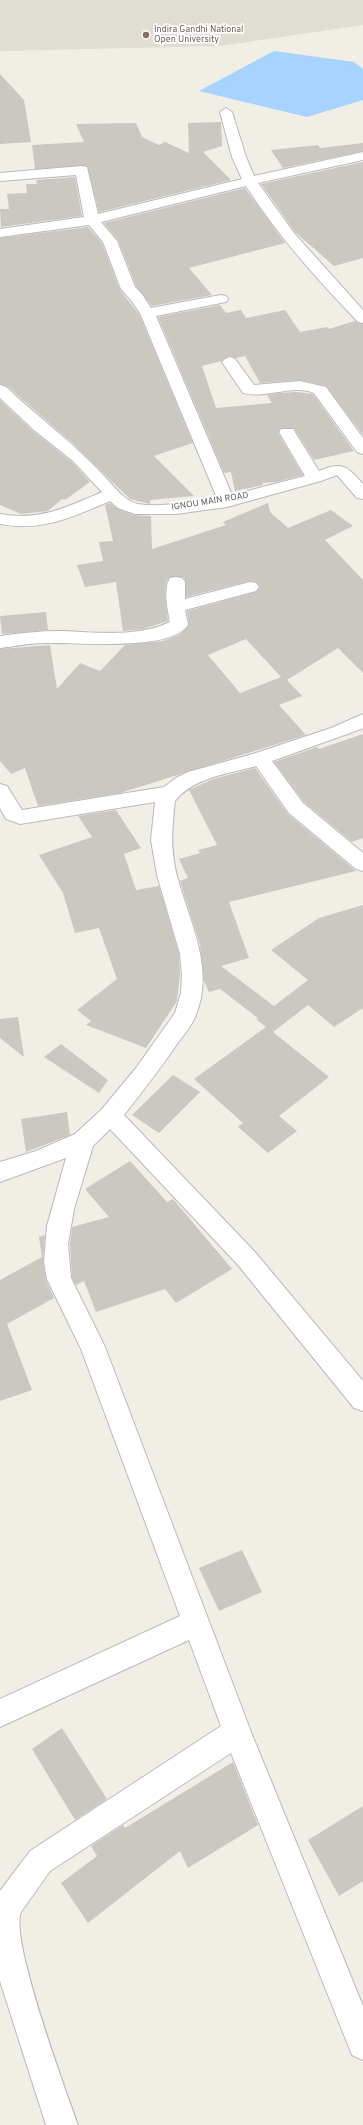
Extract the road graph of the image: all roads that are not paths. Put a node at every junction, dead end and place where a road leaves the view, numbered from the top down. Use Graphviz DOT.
graph roads {
  1 [pos="226,112"];
  2 [pos="363,156"];
  3 [pos="0,177"];
  4 [pos="250,181"];
  5 [pos="92,220"];
  6 [pos="0,232"];
  7 [pos="221,299"];
  8 [pos="147,313"];
  9 [pos="363,319"];
  10 [pos="230,362"];
  11 [pos="0,390"];
  12 [pos="287,432"];
  13 [pos="363,449"];
  14 [pos="363,458"];
  15 [pos="342,471"];
  16 [pos="315,478"];
  17 [pos="112,494"];
  18 [pos="363,494"];
  19 [pos="227,502"];
  20 [pos="0,519"];
  21 [pos="176,582"];
  22 [pos="250,587"];
  23 [pos="176,607"];
  24 [pos="0,642"];
  25 [pos="363,720"];
  26 [pos="260,758"];
  27 [pos="0,791"];
  28 [pos="169,793"];
  29 [pos="363,864"];
  30 [pos="110,1115"];
  31 [pos="83,1141"];
  32 [pos="0,1172"];
  33 [pos="363,1400"];
  34 [pos="196,1623"];
  35 [pos="0,1713"];
  36 [pos="237,1732"];
  37 [pos="8,1993"];
  38 [pos="363,2044"];
  39 [pos="62,2125"];
  1 -- 4 [label="street"];
  2 -- 4 [label="street"];
  3 -- 5 [label="street"];
  4 -- 5 [label="street"];
  4 -- 9 [label="street"];
  5 -- 6 [label="street"];
  5 -- 8 [label="street"];
  7 -- 8 [label="street"];
  8 -- 19 [label="street"];
  10 -- 13 [label="street"];
  11 -- 17 [label="street, IGNOU MAIN ROAD"];
  12 -- 16 [label="street"];
  14 -- 15 [label="street"];
  15 -- 16 [label="street, IGNOU MAIN ROAD"];
  15 -- 18 [label="street"];
  16 -- 19 [label="street, IGNOU MAIN ROAD"];
  17 -- 19 [label="street, IGNOU MAIN ROAD"];
  17 -- 20 [label="street"];
  21 -- 23 [label="street"];
  22 -- 23 [label="street"];
  23 -- 24 [label="street"];
  25 -- 26 [label="street"];
  26 -- 28 [label="street"];
  26 -- 29 [label="street"];
  27 -- 28 [label="street"];
  28 -- 30 [label="street"];
  30 -- 31 [label="street"];
  30 -- 33 [label="street"];
  31 -- 32 [label="street"];
  31 -- 34 [label="street"];
  34 -- 35 [label="street"];
  34 -- 36 [label="street"];
  36 -- 37 [label="street"];
  36 -- 38 [label="street"];
  37 -- 39 [label="street"];
}
